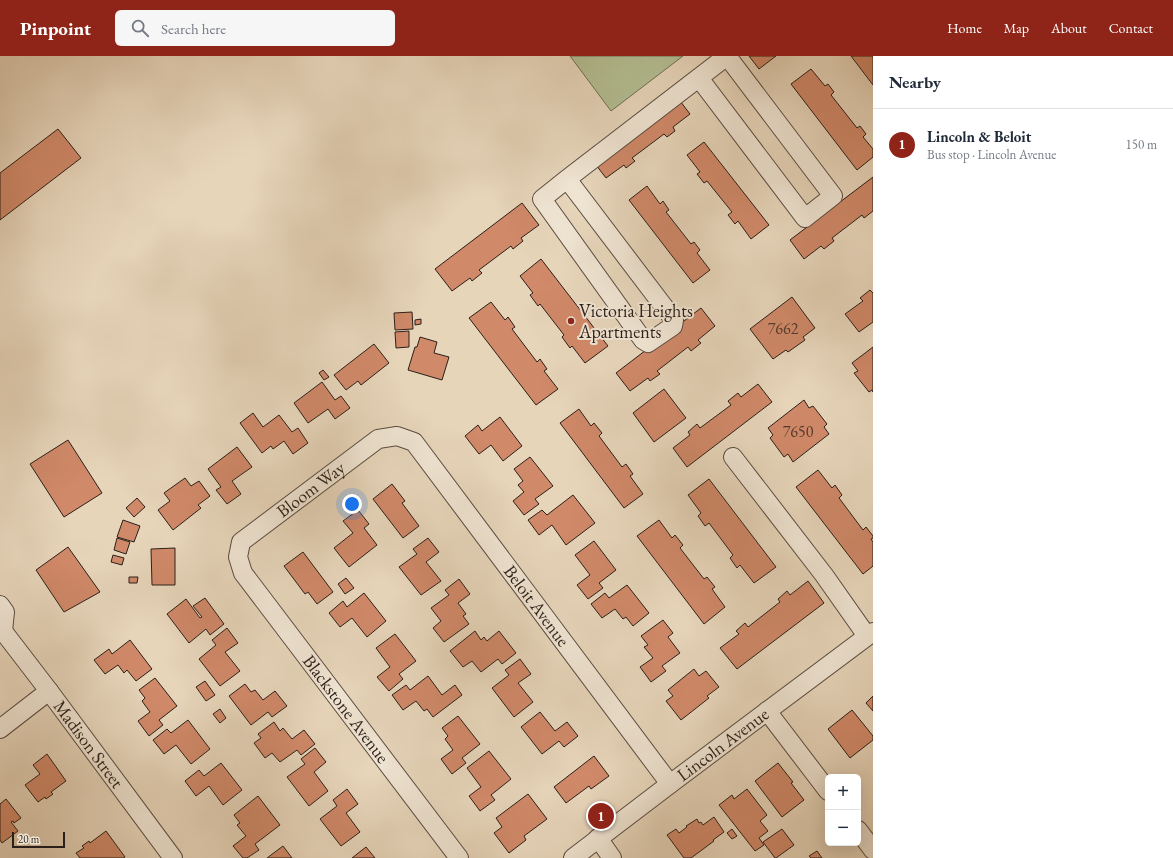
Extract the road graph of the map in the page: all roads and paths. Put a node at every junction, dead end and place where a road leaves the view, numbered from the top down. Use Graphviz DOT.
graph roads {
  1 [pos="727,56"];
  2 [pos="699,78"];
  3 [pos="567,179"];
  4 [pos="397,436"];
  5 [pos="733,456"];
  6 [pos="238,557"];
  7 [pos="0,605"];
  8 [pos="1,631"];
  9 [pos="870,634"];
  10 [pos="49,691"];
  11 [pos="767,712"];
  12 [pos="0,729"];
  13 [pos="670,784"];
  14 [pos="825,787"];
  15 [pos="861,834"];
  16 [pos="598,838"];
  17 [pos="873,850"];
  18 [pos="173,858"];
  19 [pos="459,858"];
  20 [pos="573,858"];
  21 [pos="612,858"];
  1 -- 2 [label="street"];
  1 -- 2 [label="street"];
  2 -- 3 [label="street"];
  3 -- 3 [label="street"];
  4 -- 6 [label="street, Bloom Way"];
  4 -- 13 [label="street, Beloit Avenue"];
  5 -- 9 [label="street"];
  6 -- 19 [label="street, Blackstone Avenue"];
  7 -- 8 [label="street, Madison Street"];
  8 -- 10 [label="street, Madison Street"];
  9 -- 11 [label="street, Lincoln Avenue"];
  10 -- 12 [label="street"];
  10 -- 18 [label="street, Madison Street"];
  11 -- 13 [label="street, Lincoln Avenue"];
  11 -- 14 [label="street"];
  13 -- 16 [label="street, Lincoln Avenue"];
  15 -- 17 [label="street"];
  16 -- 20 [label="street, Lincoln Avenue"];
  16 -- 21 [label="street"];
}
